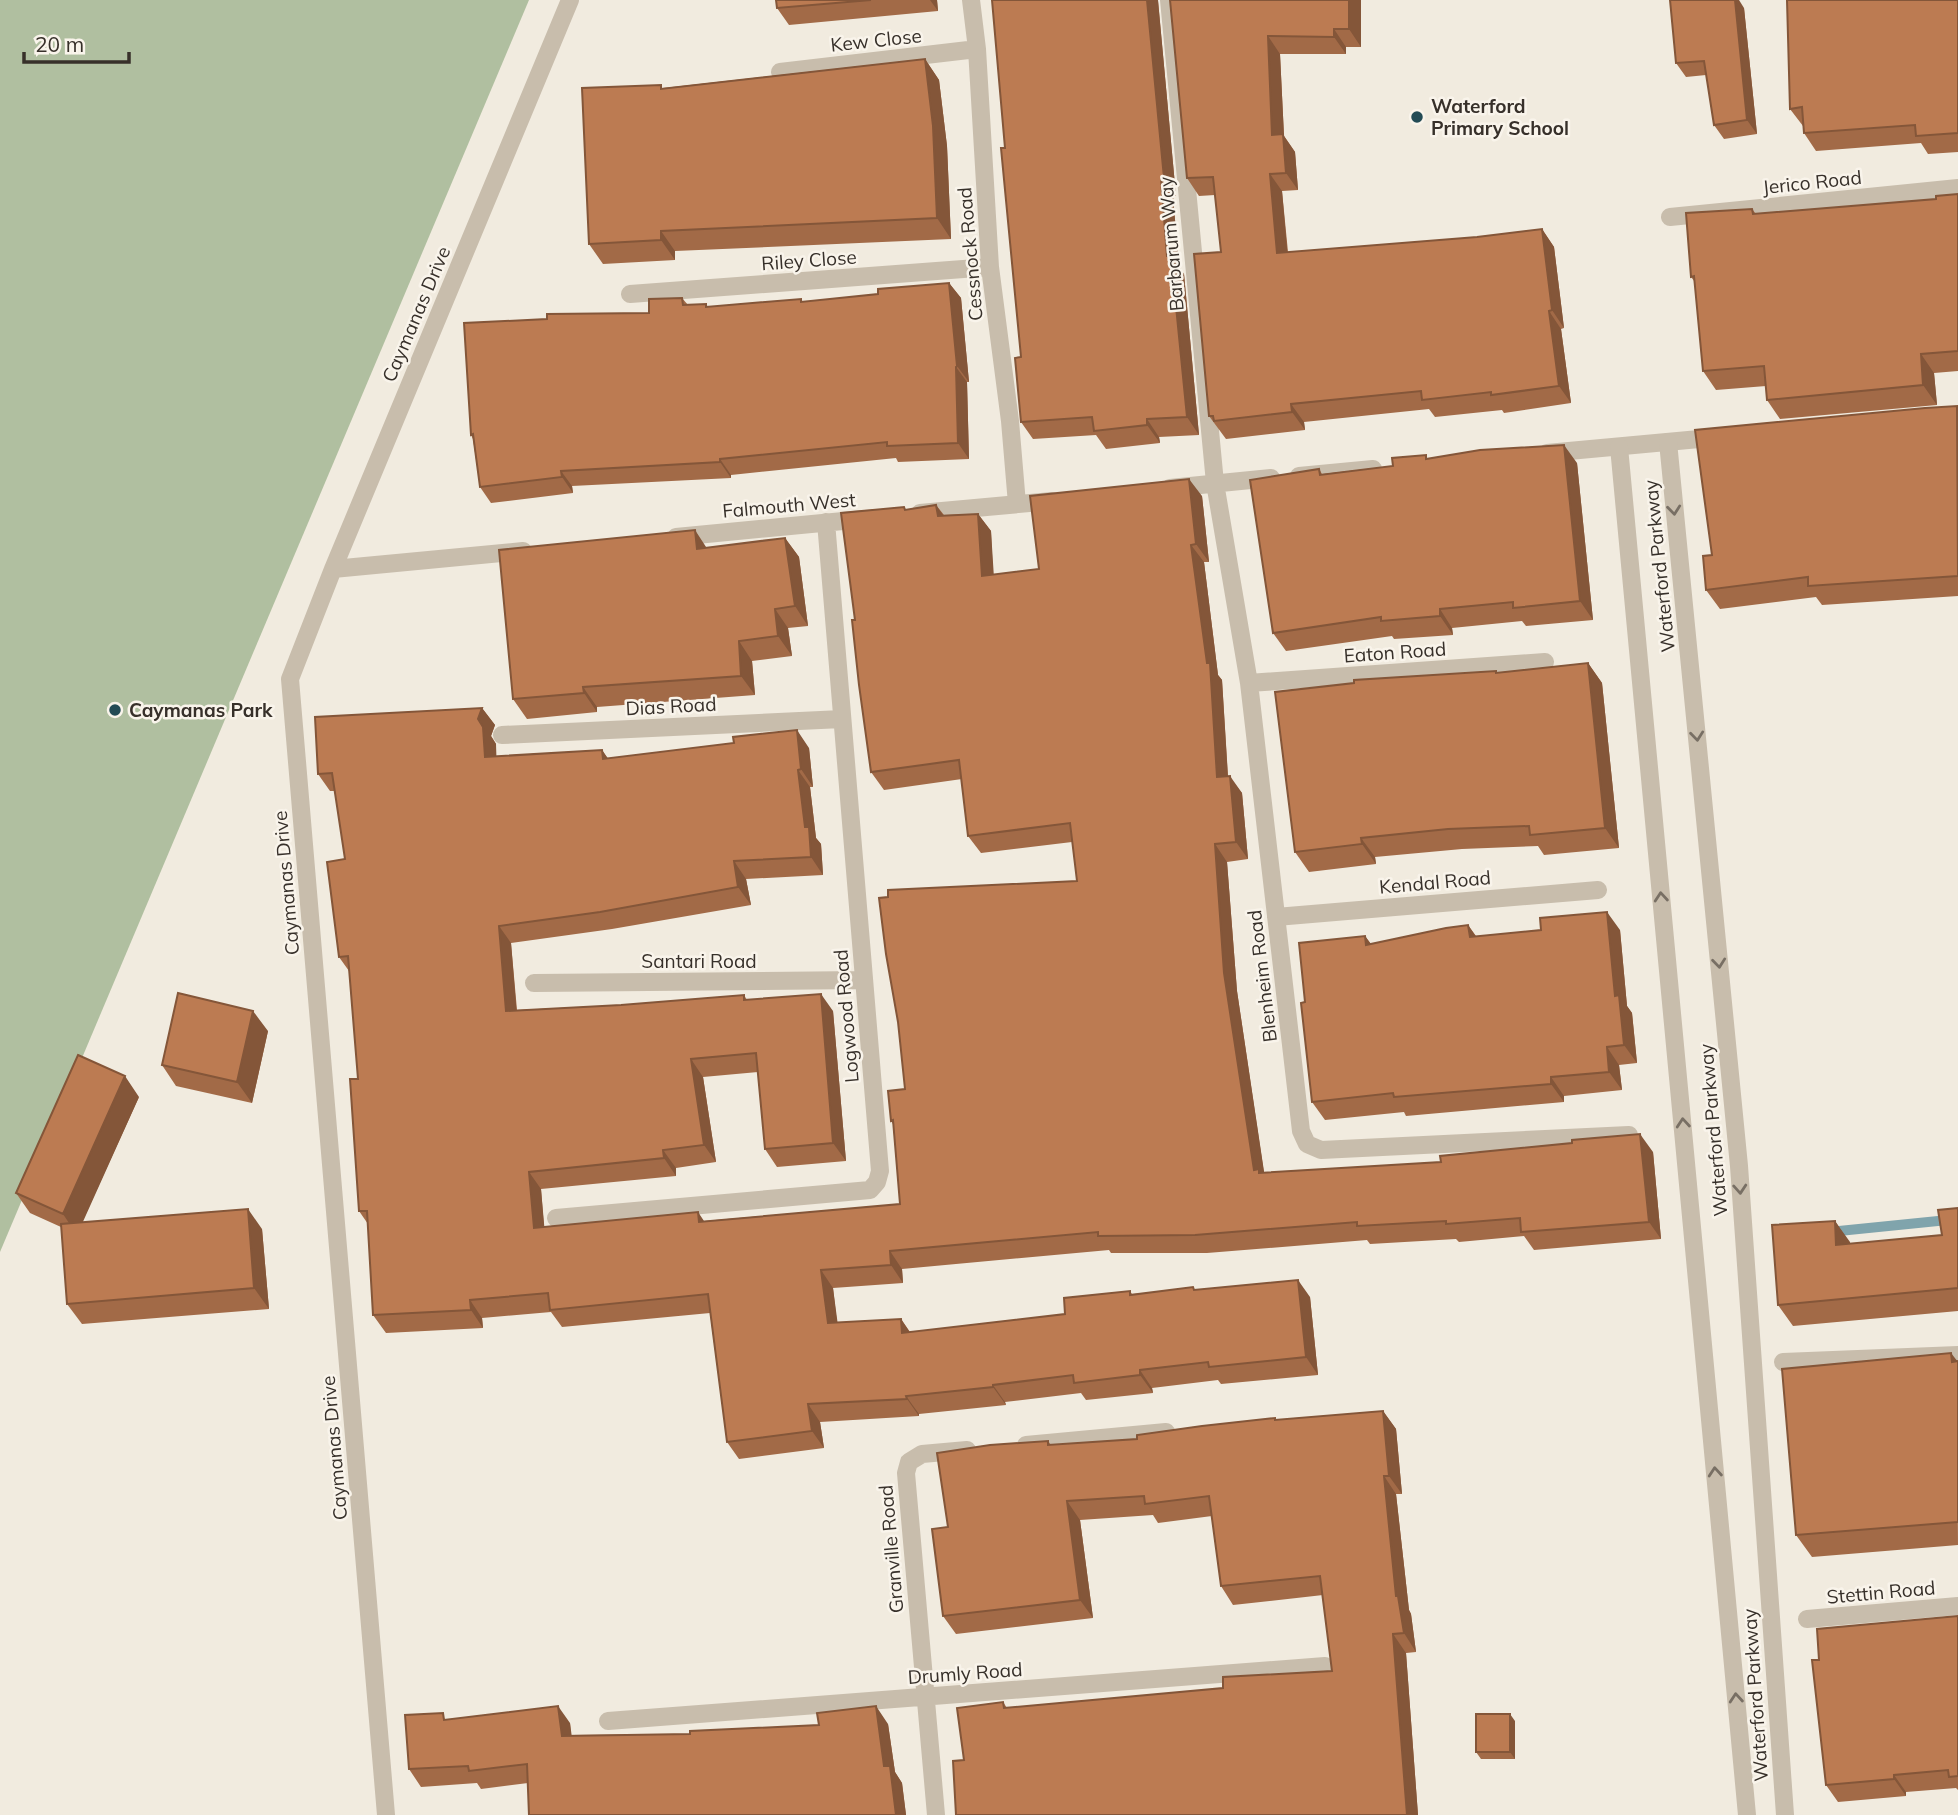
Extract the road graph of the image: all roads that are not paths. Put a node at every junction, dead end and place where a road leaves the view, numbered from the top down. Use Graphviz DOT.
graph roads {
  1 [pos="570,0"];
  2 [pos="971,0"];
  3 [pos="1169,0"];
  4 [pos="977,49"];
  5 [pos="780,72"];
  6 [pos="1958,188"];
  7 [pos="1671,217"];
  8 [pos="990,267"];
  9 [pos="630,294"];
  10 [pos="1744,435"];
  11 [pos="1668,442"];
  12 [pos="1619,447"];
  13 [pos="1535,454"];
  14 [pos="1396,467"];
  15 [pos="1215,483"];
  16 [pos="1149,490"];
  17 [pos="1070,499"];
  18 [pos="1017,504"];
  19 [pos="908,514"];
  20 [pos="880,517"];
  21 [pos="826,522"];
  22 [pos="662,538"];
  23 [pos="539,550"];
  24 [pos="333,569"];
  25 [pos="1545,662"];
  26 [pos="1248,682"];
  27 [pos="842,719"];
  28 [pos="502,735"];
  29 [pos="1598,890"];
  30 [pos="1276,917"];
  31 [pos="864,981"];
  32 [pos="534,983"];
  33 [pos="1629,1135"];
  34 [pos="556,1218"];
  35 [pos="1958,1355"];
  36 [pos="1783,1362"];
  37 [pos="1187,1430"];
  38 [pos="1006,1446"];
  39 [pos="978,1449"];
  40 [pos="1958,1606"];
  41 [pos="1807,1619"];
  42 [pos="1325,1666"];
  43 [pos="924,1698"];
  44 [pos="608,1721"];
  45 [pos="386,1815"];
  46 [pos="936,1815"];
  47 [pos="1747,1815"];
  48 [pos="1784,1815"];
  1 -- 24 [label="street, Caymanas Drive"];
  2 -- 4 [label="street, Cessnock Road"];
  3 -- 15 [label="street, Barbarum Way"];
  4 -- 5 [label="street, Kew Close"];
  4 -- 8 [label="street, Cessnock Road"];
  6 -- 7 [label="street, Jerico Road"];
  8 -- 9 [label="street, Riley Close"];
  8 -- 18 [label="street, Cessnock Road"];
  10 -- 11 [label="street"];
  11 -- 12 [label="street"];
  11 -- 48 [label="street, Waterford Parkway, one-way"];
  12 -- 13 [label="street"];
  47 -- 12 [label="street, Waterford Parkway, one-way"];
  14 -- 15 [label="street"];
  15 -- 16 [label="street"];
  15 -- 26 [label="street, Blenheim Road"];
  17 -- 18 [label="street"];
  18 -- 19 [label="street"];
  20 -- 21 [label="street, Falmouth West"];
  21 -- 22 [label="street, Falmouth West"];
  21 -- 27 [label="street, Logwood Road"];
  23 -- 24 [label="street"];
  24 -- 45 [label="street, Caymanas Drive"];
  25 -- 26 [label="street, Eaton Road"];
  26 -- 30 [label="street, Blenheim Road"];
  27 -- 28 [label="street, Dias Road"];
  27 -- 31 [label="street, Logwood Road"];
  29 -- 30 [label="street, Kendal Road"];
  30 -- 33 [label="street, Blenheim Road"];
  31 -- 32 [label="street, Santari Road"];
  31 -- 34 [label="street, Logwood Road"];
  35 -- 36 [label="street"];
  37 -- 38 [label="street"];
  39 -- 43 [label="street, Granville Road"];
  40 -- 41 [label="street, Stettin Road"];
  42 -- 43 [label="street, Drumly Road"];
  43 -- 44 [label="street, Drumly Road"];
  43 -- 46 [label="street, Granville Road"];
}
